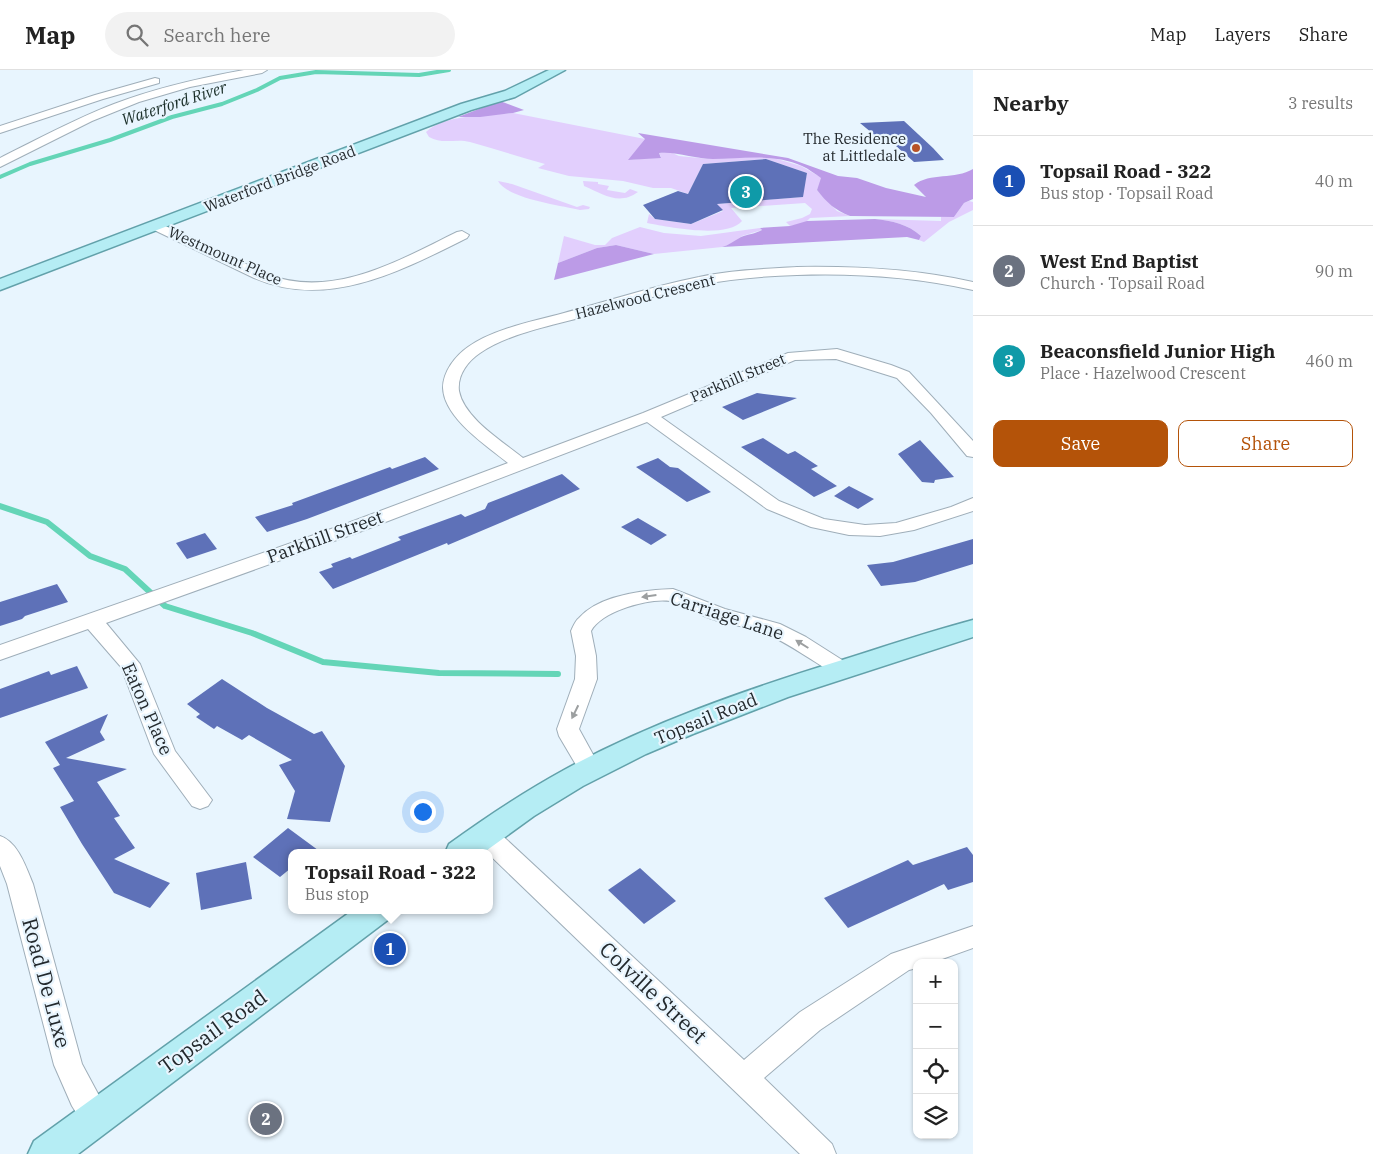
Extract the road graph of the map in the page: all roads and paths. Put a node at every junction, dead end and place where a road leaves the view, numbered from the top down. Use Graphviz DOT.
graph roads {
  1 [pos="224,70"];
  2 [pos="262,70"];
  3 [pos="559,70"];
  4 [pos="163,78"];
  5 [pos="214,78"];
  6 [pos="0,130"];
  7 [pos="0,162"];
  8 [pos="158,226"];
  9 [pos="462,235"];
  10 [pos="0,285"];
  11 [pos="973,286"];
  12 [pos="648,416"];
  13 [pos="973,452"];
  14 [pos="520,464"];
  15 [pos="973,503"];
  16 [pos="92,620"];
  17 [pos="973,628"];
  18 [pos="0,653"];
  19 [pos="843,670"];
  20 [pos="590,769"];
  21 [pos="200,800"];
  22 [pos="484,834"];
  23 [pos="465,849"];
  24 [pos="4,861"];
  25 [pos="373,914"];
  26 [pos="973,937"];
  27 [pos="743,1078"];
  28 [pos="96,1118"];
  29 [pos="47,1154"];
  30 [pos="821,1154"];
  1 -- 5 [label="street"];
  2 -- 5 [label="street"];
  3 -- 8 [label="main road, Waterford Bridge Road"];
  4 -- 6 [label="street"];
  5 -- 7 [label="street"];
  8 -- 9 [label="street, Westmount Place"];
  8 -- 10 [label="main road, Waterford Bridge Road"];
  11 -- 14 [label="street, Hazelwood Crescent"];
  12 -- 13 [label="street, Parkhill Street"];
  12 -- 14 [label="street, Parkhill Street"];
  12 -- 15 [label="street"];
  14 -- 16 [label="street, Parkhill Street"];
  16 -- 18 [label="street, Parkhill Street"];
  16 -- 21 [label="street, Eaton Place"];
  17 -- 19 [label="main road, Topsail Road"];
  19 -- 20 [label="main road, Topsail Road"];
  19 -- 20 [label="street, Carriage Lane, one-way"];
  20 -- 22 [label="main road, Topsail Road"];
  22 -- 23 [label="main road, Topsail Road"];
  22 -- 27 [label="street, Colville Street"];
  24 -- 28 [label="street, Road De Luxe"];
  25 -- 28 [label="main road, Topsail Road"];
  26 -- 27 [label="street"];
  27 -- 30 [label="street, Colville Street"];
  28 -- 29 [label="main road, Topsail Road"];
}
